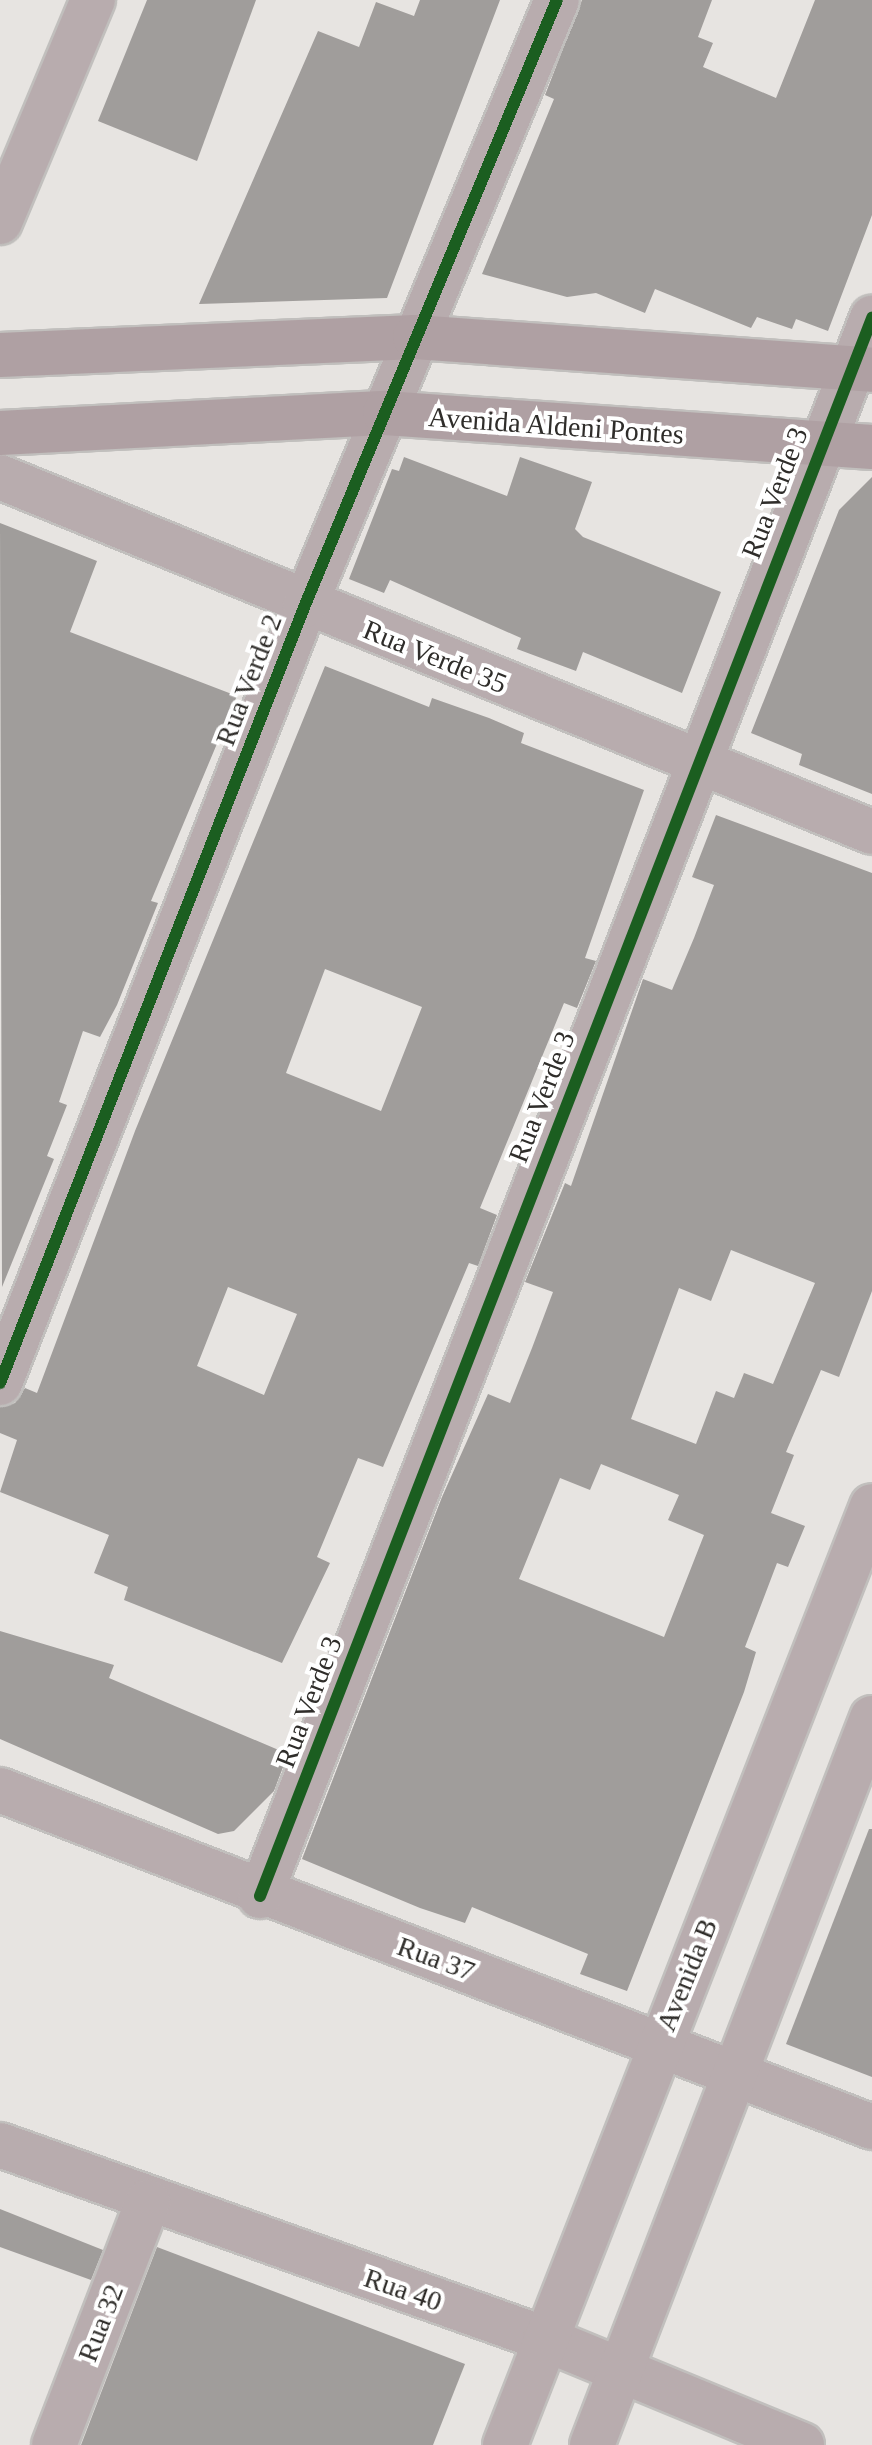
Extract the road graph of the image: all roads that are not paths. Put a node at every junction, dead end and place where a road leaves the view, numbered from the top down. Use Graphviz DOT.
graph roads {
  1 [pos="93,0"];
  2 [pos="557,0"];
  3 [pos="0,222"];
  4 [pos="872,318"];
  5 [pos="415,337"];
  6 [pos="0,355"];
  7 [pos="861,369"];
  8 [pos="385,413"];
  9 [pos="0,433"];
  10 [pos="819,444"];
  11 [pos="872,447"];
  12 [pos="0,477"];
  13 [pos="305,605"];
  14 [pos="697,762"];
  15 [pos="872,832"];
  16 [pos="0,1383"];
  17 [pos="872,1506"];
  18 [pos="872,1718"];
  19 [pos="0,1790"];
  20 [pos="260,1896"];
  21 [pos="662,2040"];
  22 [pos="737,2077"];
  23 [pos="872,2127"];
  24 [pos="0,2145"];
  25 [pos="148,2202"];
  26 [pos="545,2339"];
  27 [pos="621,2370"];
  28 [pos="54,2445"];
  29 [pos="505,2445"];
  30 [pos="592,2445"];
  31 [pos="802,2445"];
  1 -- 3 [label="street"];
  2 -- 5 [label="street, Rua Verde 2"];
  4 -- 7 [label="street, Rua Verde 3"];
  5 -- 6 [label="main road"];
  5 -- 7 [label="main road"];
  5 -- 8 [label="street, Rua Verde 2"];
  7 -- 10 [label="street, Rua Verde 3"];
  8 -- 9 [label="main road, Avenida Aldeni Pontes"];
  8 -- 10 [label="main road, Avenida Aldeni Pontes"];
  8 -- 13 [label="street, Rua Verde 2"];
  10 -- 11 [label="main road, Avenida Aldeni Pontes"];
  10 -- 14 [label="street, Rua Verde 3"];
  12 -- 13 [label="street, Rua Verde 35"];
  13 -- 14 [label="street, Rua Verde 35"];
  13 -- 16 [label="street, Rua Verde 2"];
  14 -- 15 [label="street, Rua Verde 35"];
  14 -- 20 [label="street, Rua Verde 3"];
  17 -- 21 [label="street, Avenida B"];
  18 -- 22 [label="street"];
  19 -- 20 [label="street, Rua 37"];
  20 -- 21 [label="street, Rua 37"];
  21 -- 22 [label="street, Rua 37"];
  21 -- 26 [label="street, Avenida B"];
  22 -- 23 [label="street, Rua 37"];
  22 -- 27 [label="street"];
  24 -- 25 [label="street, Rua 40"];
  25 -- 26 [label="street, Rua 40"];
  25 -- 28 [label="street, Rua 32"];
  26 -- 27 [label="street, Rua 40"];
  26 -- 29 [label="street, Avenida B"];
  27 -- 30 [label="street"];
  27 -- 31 [label="street, Rua 40"];
}
